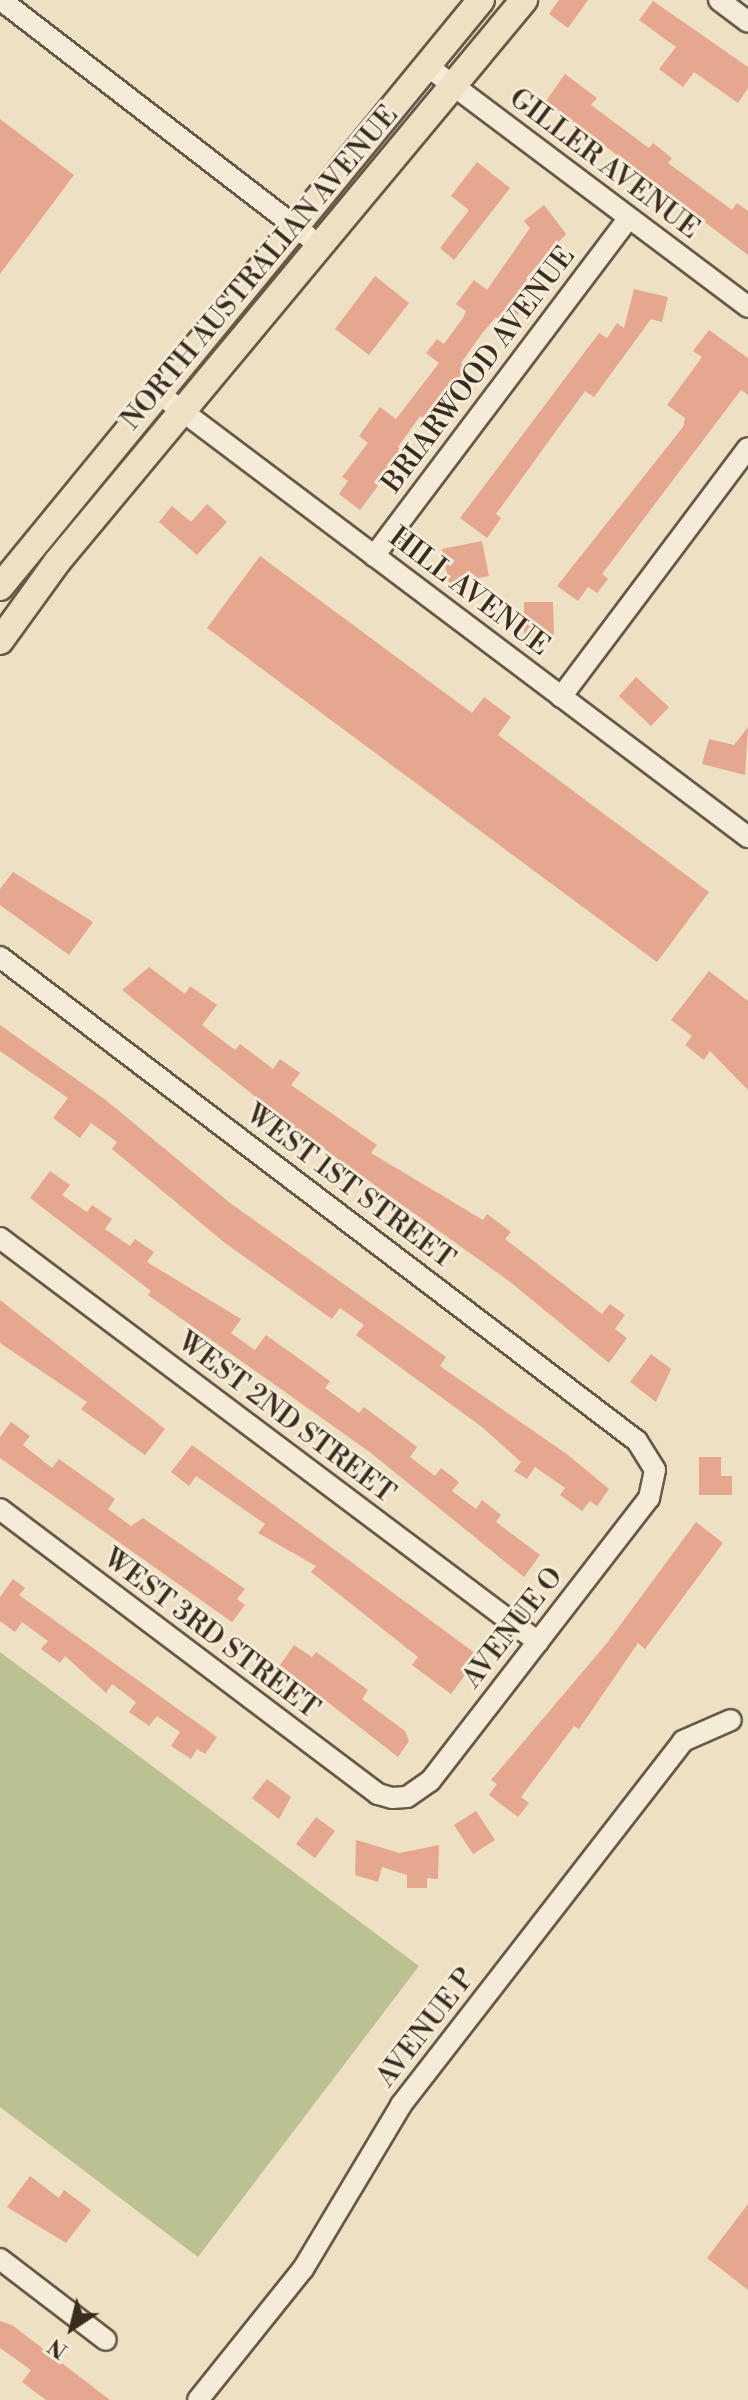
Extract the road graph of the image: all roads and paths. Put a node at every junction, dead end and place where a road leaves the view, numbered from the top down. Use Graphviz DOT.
graph roads {
  1 [pos="1,0"];
  2 [pos="481,0"];
  3 [pos="524,0"];
  4 [pos="719,0"];
  5 [pos="748,22"];
  6 [pos="426,65"];
  7 [pos="454,85"];
  8 [pos="629,218"];
  9 [pos="295,226"];
  10 [pos="320,246"];
  11 [pos="748,307"];
  12 [pos="157,392"];
  13 [pos="183,411"];
  14 [pos="748,448"];
  15 [pos="374,556"];
  16 [pos="0,587"];
  17 [pos="0,641"];
  18 [pos="561,697"];
  19 [pos="748,837"];
  20 [pos="0,957"];
  21 [pos="0,1238"];
  22 [pos="655,1470"];
  23 [pos="0,1509"];
  24 [pos="538,1642"];
  25 [pos="731,1720"];
  26 [pos="392,1798"];
  27 [pos="0,2259"];
  28 [pos="106,2340"];
  29 [pos="198,2400"];
  1 -- 9 [label="street"];
  2 -- 6 [label="main road, NORTH AUSTRALIAN AVENUE"];
  3 -- 7 [label="main road, NORTH AUSTRALIAN AVENUE"];
  4 -- 5 [label="street"];
  6 -- 7 [label="street, GILLER AVENUE"];
  6 -- 9 [label="main road, NORTH AUSTRALIAN AVENUE"];
  7 -- 8 [label="street, GILLER AVENUE"];
  7 -- 10 [label="main road, NORTH AUSTRALIAN AVENUE"];
  8 -- 11 [label="street, GILLER AVENUE"];
  8 -- 15 [label="street, BRIARWOOD AVENUE"];
  9 -- 10 [label="street"];
  9 -- 12 [label="main road, NORTH AUSTRALIAN AVENUE"];
  10 -- 13 [label="main road, NORTH AUSTRALIAN AVENUE"];
  12 -- 13 [label="street, HILL AVENUE"];
  12 -- 16 [label="main road, NORTH AUSTRALIAN AVENUE"];
  13 -- 15 [label="street, HILL AVENUE"];
  13 -- 17 [label="main road, NORTH AUSTRALIAN AVENUE"];
  14 -- 18 [label="street"];
  15 -- 18 [label="street, HILL AVENUE"];
  18 -- 19 [label="street, HILL AVENUE"];
  20 -- 22 [label="street, WEST 1ST STREET"];
  21 -- 24 [label="street, WEST 2ND STREET"];
  22 -- 24 [label="street, AVENUE O"];
  23 -- 26 [label="street, WEST 3RD STREET"];
  24 -- 26 [label="street, AVENUE O"];
  25 -- 29 [label="street, AVENUE P"];
  27 -- 28 [label="street"];
}
